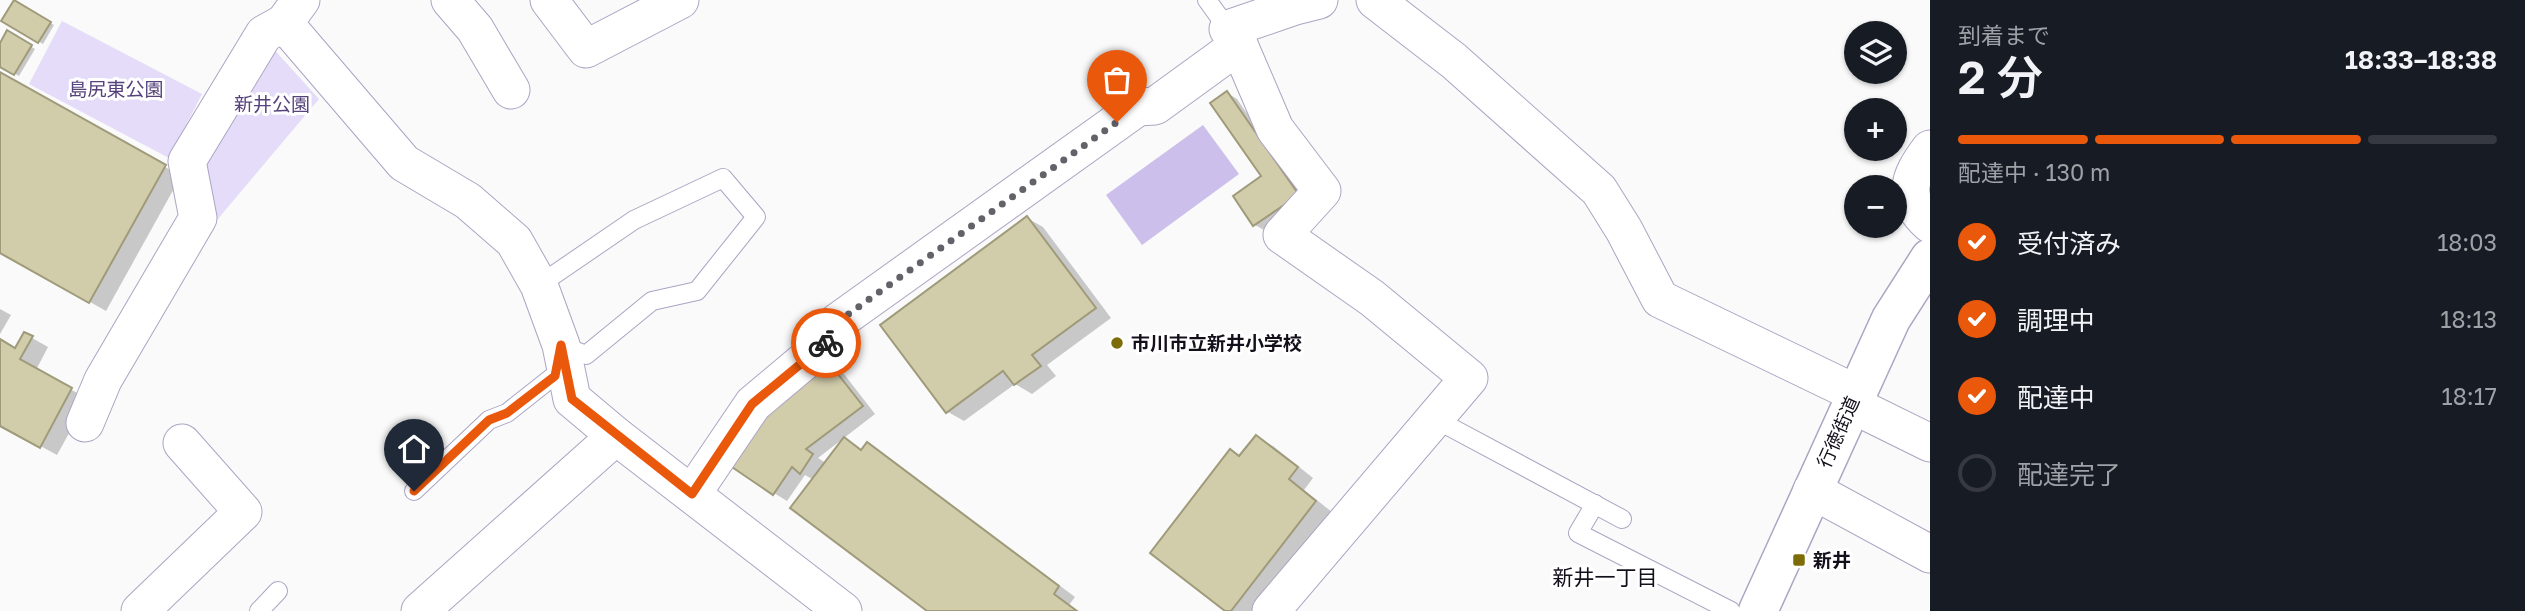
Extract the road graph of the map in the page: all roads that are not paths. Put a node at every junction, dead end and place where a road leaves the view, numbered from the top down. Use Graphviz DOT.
graph roads {
  1 [pos="450,0"];
  2 [pos="549,0"];
  3 [pos="680,0"];
  4 [pos="1207,0"];
  5 [pos="1319,0"];
  6 [pos="1375,0"];
  7 [pos="292,11"];
  8 [pos="1233,37"];
  9 [pos="511,90"];
  10 [pos="1930,149"];
  11 [pos="1930,224"];
  12 [pos="1930,258"];
  13 [pos="539,285"];
  14 [pos="561,345"];
  15 [pos="1853,399"];
  16 [pos="1435,419"];
  17 [pos="85,423"];
  18 [pos="616,436"];
  19 [pos="182,443"];
  20 [pos="1930,443"];
  21 [pos="1812,490"];
  22 [pos="414,491"];
  23 [pos="692,494"];
  24 [pos="1595,505"];
  25 [pos="1622,519"];
  26 [pos="1930,554"];
  27 [pos="278,591"];
  28 [pos="140,611"];
  29 [pos="260,611"];
  30 [pos="420,611"];
  31 [pos="843,611"];
  32 [pos="1272,611"];
  33 [pos="1731,611"];
  34 [pos="1758,611"];
  1 -- 9 [label="street"];
  2 -- 3 [label="street"];
  4 -- 8 [label="lane"];
  5 -- 8 [label="street"];
  6 -- 15 [label="street"];
  7 -- 13 [label="street"];
  7 -- 17 [label="street"];
  8 -- 16 [label="street"];
  8 -- 23 [label="street"];
  10 -- 11 [label="street"];
  12 -- 15 [label="street, 行徳街道"];
  13 -- 14 [label="street"];
  13 -- 14 [label="lane"];
  14 -- 18 [label="street"];
  14 -- 22 [label="lane"];
  15 -- 20 [label="street"];
  15 -- 21 [label="street, 行徳街道"];
  16 -- 24 [label="lane"];
  16 -- 32 [label="street"];
  18 -- 23 [label="street"];
  18 -- 30 [label="street"];
  19 -- 28 [label="street"];
  21 -- 26 [label="street"];
  21 -- 34 [label="street, 行徳街道"];
  23 -- 31 [label="street"];
  24 -- 25 [label="lane"];
  24 -- 33 [label="lane"];
  27 -- 29 [label="lane"];
}
